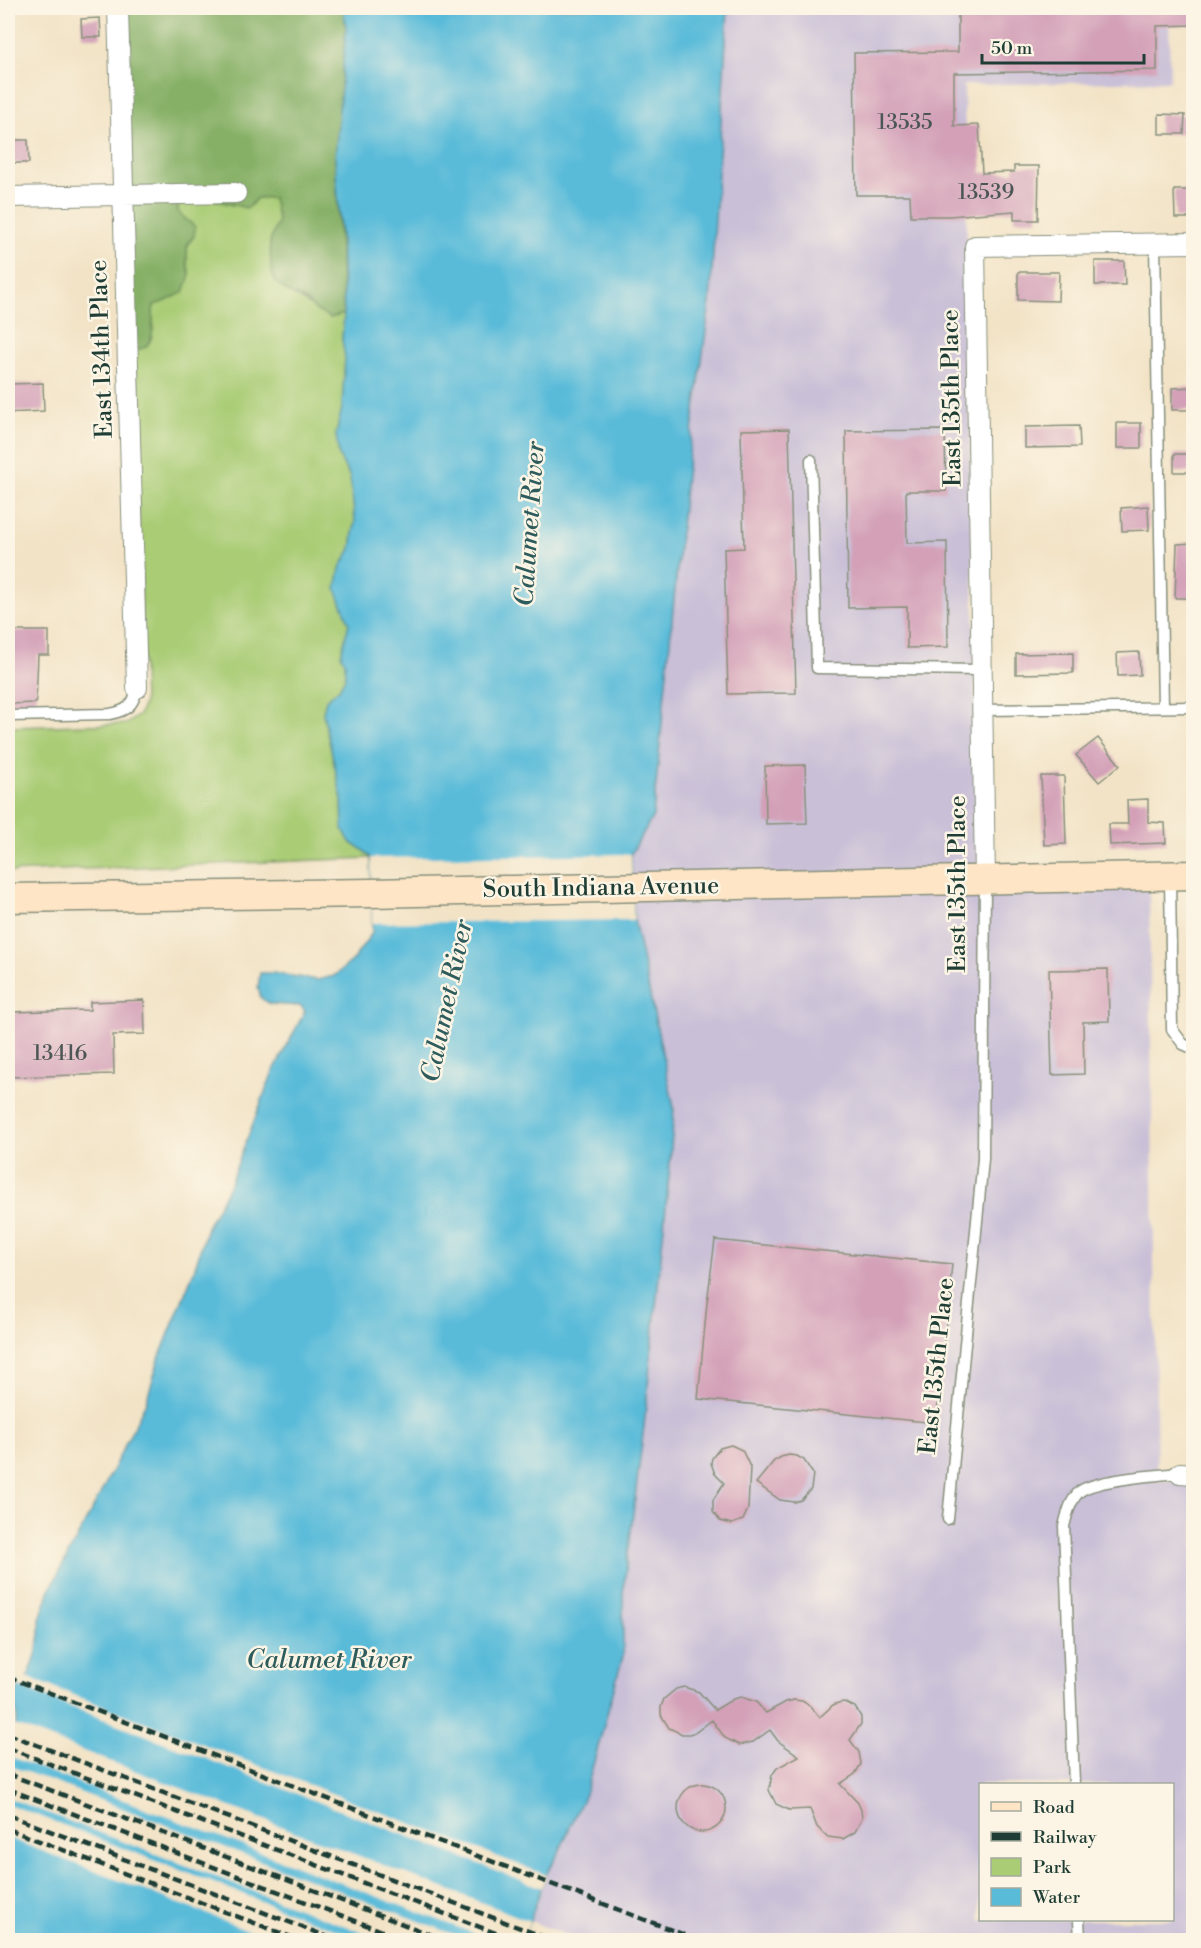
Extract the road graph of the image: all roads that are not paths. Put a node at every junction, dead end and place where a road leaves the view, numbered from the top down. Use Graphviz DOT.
graph roads {
  1 [pos="118,8"];
  2 [pos="236,193"];
  3 [pos="124,195"];
  4 [pos="8,197"];
  5 [pos="1155,243"];
  6 [pos="1194,243"];
  7 [pos="811,460"];
  8 [pos="981,670"];
  9 [pos="137,688"];
  10 [pos="1163,707"];
  11 [pos="1194,707"];
  12 [pos="982,710"];
  13 [pos="8,716"];
  14 [pos="1182,875"];
  15 [pos="985,879"];
  16 [pos="8,898"];
  17 [pos="1194,1049"];
  18 [pos="1187,1473"];
  19 [pos="948,1519"];
  20 [pos="1074,1783"];
  21 [pos="1079,1921"];
  22 [pos="1080,1941"];
  1 -- 3 [label="street, East 134th Place"];
  2 -- 3 [label="street"];
  3 -- 4 [label="street"];
  3 -- 9 [label="street, East 134th Place"];
  5 -- 6 [label="street"];
  5 -- 8 [label="street, East 135th Place"];
  5 -- 10 [label="lane"];
  7 -- 8 [label="lane"];
  8 -- 12 [label="street, East 135th Place"];
  9 -- 13 [label="lane"];
  10 -- 11 [label="lane"];
  10 -- 12 [label="lane"];
  12 -- 15 [label="street, East 135th Place"];
  14 -- 15 [label="main road, South Indiana Avenue"];
  14 -- 17 [label="lane"];
  15 -- 16 [label="main road, South Indiana Avenue"];
  15 -- 19 [label="lane, East 135th Place"];
  18 -- 20 [label="lane"];
  21 -- 22 [label="lane"];
}
